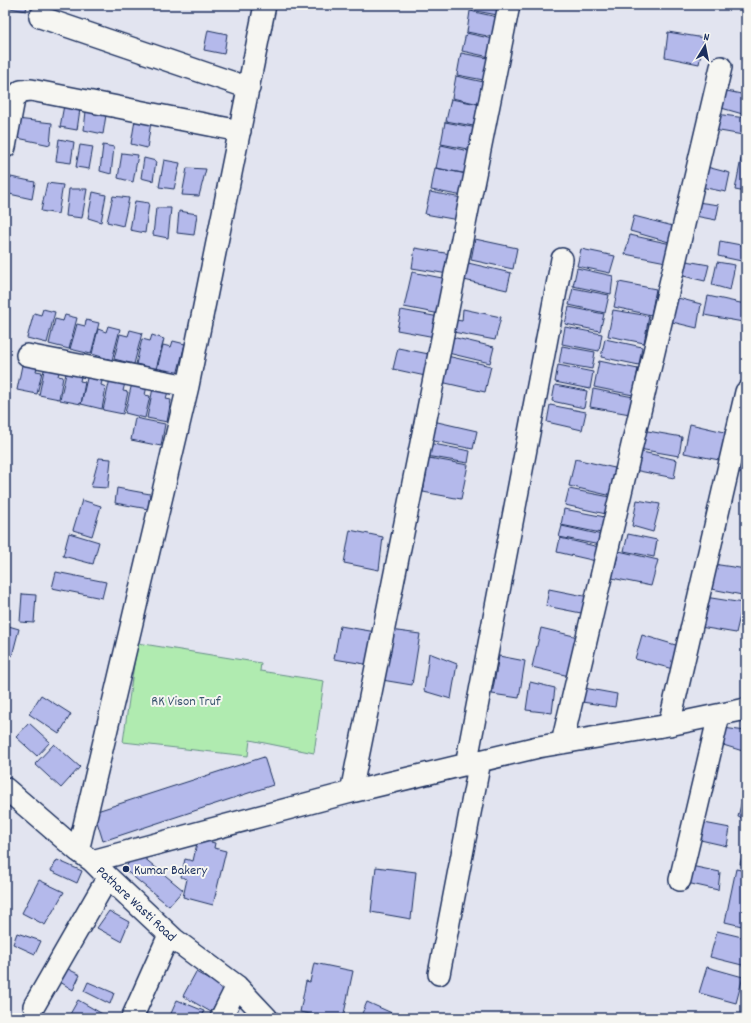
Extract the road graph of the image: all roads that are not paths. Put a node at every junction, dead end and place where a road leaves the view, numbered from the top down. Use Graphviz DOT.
graph roads {
  1 [pos="265,5"];
  2 [pos="509,5"];
  3 [pos="40,17"];
  4 [pos="721,67"];
  5 [pos="249,88"];
  6 [pos="240,131"];
  7 [pos="5,147"];
  8 [pos="562,259"];
  9 [pos="27,355"];
  10 [pos="188,386"];
  11 [pos="746,392"];
  12 [pos="746,709"];
  13 [pos="719,715"];
  14 [pos="669,725"];
  15 [pos="562,744"];
  16 [pos="473,763"];
  17 [pos="5,788"];
  18 [pos="350,792"];
  19 [pos="85,856"];
  20 [pos="108,877"];
  21 [pos="680,880"];
  22 [pos="170,935"];
  23 [pos="439,974"];
  24 [pos="237,986"];
  25 [pos="34,1006"];
  26 [pos="132,1018"];
  27 [pos="221,1018"];
  28 [pos="267,1018"];
  1 -- 5 [label="street"];
  2 -- 18 [label="street"];
  3 -- 5 [label="street"];
  4 -- 15 [label="street"];
  5 -- 6 [label="street"];
  6 -- 7 [label="street"];
  6 -- 10 [label="street"];
  8 -- 16 [label="street"];
  9 -- 10 [label="street"];
  10 -- 19 [label="street"];
  11 -- 14 [label="street"];
  12 -- 13 [label="street"];
  13 -- 14 [label="street"];
  13 -- 21 [label="street"];
  14 -- 15 [label="street"];
  15 -- 16 [label="street"];
  16 -- 18 [label="street"];
  16 -- 23 [label="street"];
  17 -- 19 [label="street, Pathare Wasti Road"];
  18 -- 19 [label="street"];
  19 -- 20 [label="street, Pathare Wasti Road"];
  20 -- 22 [label="street, Pathare Wasti Road"];
  20 -- 25 [label="street"];
  22 -- 24 [label="street, Pathare Wasti Road"];
  22 -- 26 [label="street"];
  24 -- 27 [label="street"];
  24 -- 28 [label="street, Pathare Wasti Road"];
}
